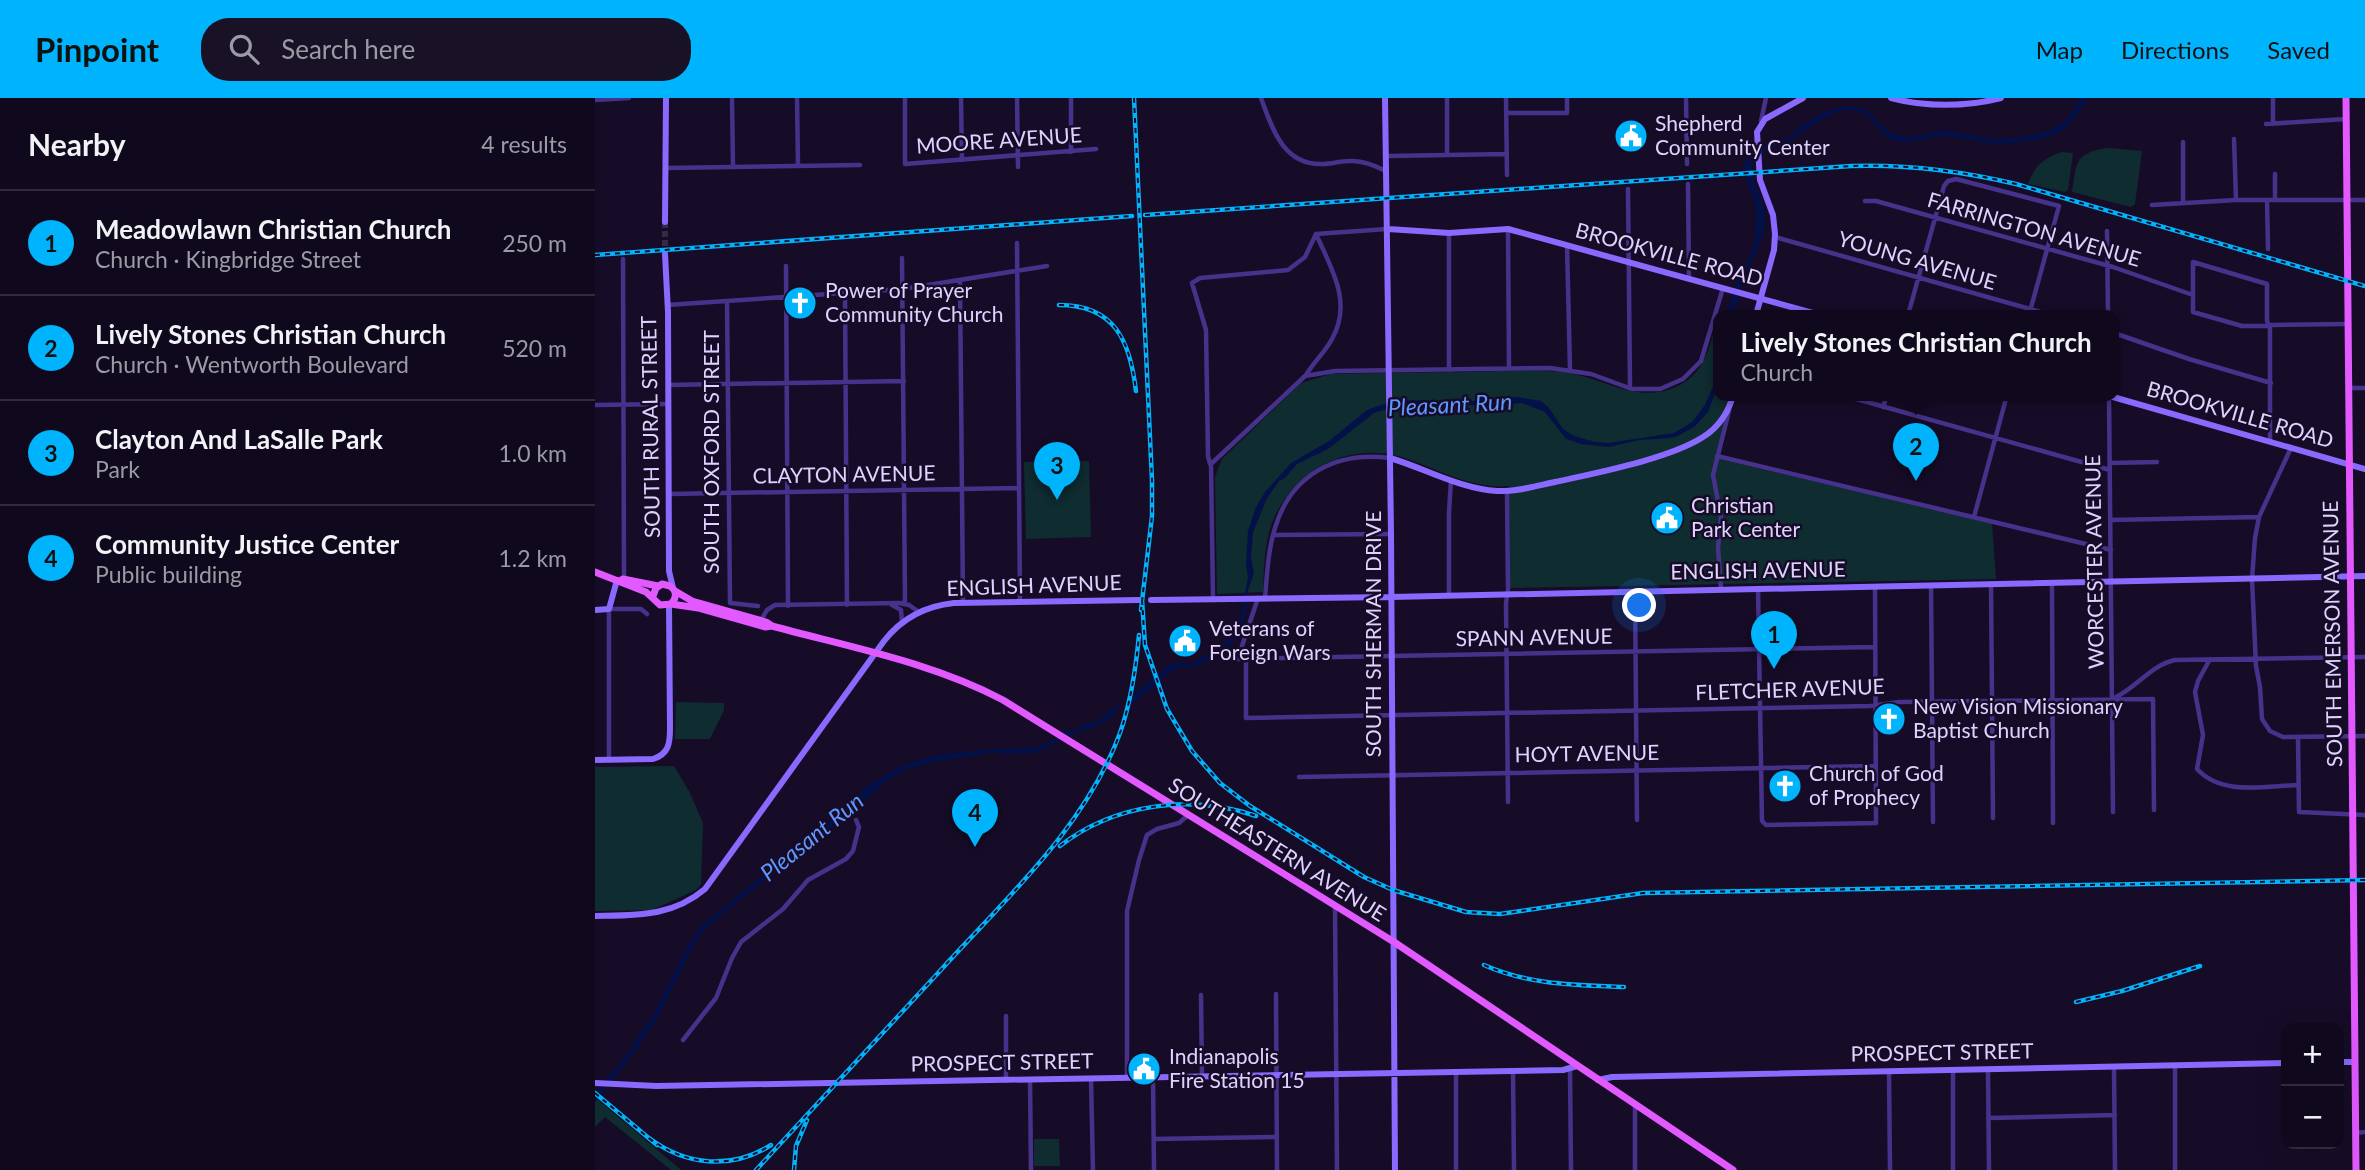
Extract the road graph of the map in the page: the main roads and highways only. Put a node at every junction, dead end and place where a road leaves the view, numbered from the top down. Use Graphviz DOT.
graph roads {
  1 [pos="666,98"];
  2 [pos="1385,98"];
  3 [pos="1803,98"];
  4 [pos="1891,98"];
  5 [pos="2001,98"];
  6 [pos="2346,98"];
  7 [pos="1962,100"];
  8 [pos="666,222"];
  9 [pos="1388,229"];
  10 [pos="666,254"];
  11 [pos="1761,298"];
  12 [pos="1757,310"];
  13 [pos="1803,310"];
  14 [pos="2119,399"];
  15 [pos="1732,401"];
  16 [pos="1390,457"];
  17 [pos="2349,465"];
  18 [pos="2365,469"];
  19 [pos="670,570"];
  20 [pos="595,572"];
  21 [pos="2350,576"];
  22 [pos="2365,576"];
  23 [pos="620,580"];
  24 [pos="660,585"];
  25 [pos="674,589"];
  26 [pos="653,596"];
  27 [pos="1391,597"];
  28 [pos="1139,600"];
  29 [pos="1151,600"];
  30 [pos="670,605"];
  31 [pos="660,606"];
  32 [pos="595,610"];
  33 [pos="669,622"];
  34 [pos="772,626"];
  35 [pos="875,654"];
  36 [pos="595,761"];
  37 [pos="595,916"];
  38 [pos="1394,942"];
  39 [pos="2344,1062"];
  40 [pos="2355,1062"];
  41 [pos="2281,1063"];
  42 [pos="1574,1068"];
  43 [pos="1395,1074"];
  44 [pos="1598,1080"];
  45 [pos="596,1083"];
  46 [pos="1395,1170"];
  47 [pos="1733,1170"];
  48 [pos="2356,1170"];
  1 -- 8 [label="main road"];
  2 -- 9 [label="main road, SOUTH SHERMAN DRIVE"];
  3 -- 11 [label="main road"];
  4 -- 7 [label="main road"];
  5 -- 7 [label="main road"];
  6 -- 17 [label="main road, SOUTH EMERSON AVENUE"];
  9 -- 11 [label="main road, BROOKVILLE ROAD"];
  9 -- 16 [label="main road, SOUTH SHERMAN DRIVE"];
  10 -- 19 [label="main road, SOUTH RURAL STREET"];
  11 -- 12 [label="main road"];
  11 -- 13 [label="main road, BROOKVILLE ROAD"];
  14 -- 17 [label="main road, BROOKVILLE ROAD"];
  15 -- 16 [label="main road"];
  16 -- 27 [label="main road, SOUTH SHERMAN DRIVE"];
  17 -- 18 [label="main road, BROOKVILLE ROAD"];
  17 -- 21 [label="main road, SOUTH EMERSON AVENUE"];
  19 -- 24 [label="main road"];
  19 -- 25 [label="main road, SOUTH RURAL STREET"];
  20 -- 23 [label="main road"];
  21 -- 22 [label="main road, ENGLISH AVENUE"];
  21 -- 27 [label="main road, ENGLISH AVENUE"];
  21 -- 40 [label="main road, SOUTH EMERSON AVENUE"];
  23 -- 24 [label="main road"];
  23 -- 26 [label="main road"];
  23 -- 32 [label="main road"];
  24 -- 25 [label="main road"];
  24 -- 26 [label="main road"];
  25 -- 30 [label="main road"];
  25 -- 34 [label="main road, SOUTHEASTERN AVENUE"];
  26 -- 31 [label="main road"];
  27 -- 29 [label="main road, ENGLISH AVENUE"];
  27 -- 38 [label="main road, SOUTH SHERMAN DRIVE"];
  28 -- 35 [label="main road, ENGLISH AVENUE"];
  30 -- 31 [label="main road"];
  30 -- 33 [label="main road"];
  30 -- 34 [label="main road, SOUTHEASTERN AVENUE"];
  31 -- 33 [label="main road"];
  33 -- 36 [label="main road"];
  34 -- 35 [label="main road, SOUTHEASTERN AVENUE"];
  35 -- 37 [label="main road"];
  35 -- 38 [label="main road, SOUTHEASTERN AVENUE"];
  38 -- 42 [label="main road, SOUTHEASTERN AVENUE"];
  38 -- 43 [label="main road, SOUTH SHERMAN DRIVE"];
  39 -- 40 [label="main road"];
  40 -- 48 [label="main road, SOUTH EMERSON AVENUE"];
  41 -- 44 [label="main road, PROSPECT STREET"];
  42 -- 43 [label="main road, PROSPECT STREET"];
  42 -- 44 [label="main road, SOUTHEASTERN AVENUE"];
  43 -- 45 [label="main road, PROSPECT STREET"];
  43 -- 46 [label="main road, SOUTH SHERMAN DRIVE"];
  44 -- 47 [label="main road, SOUTHEASTERN AVENUE"];
}
